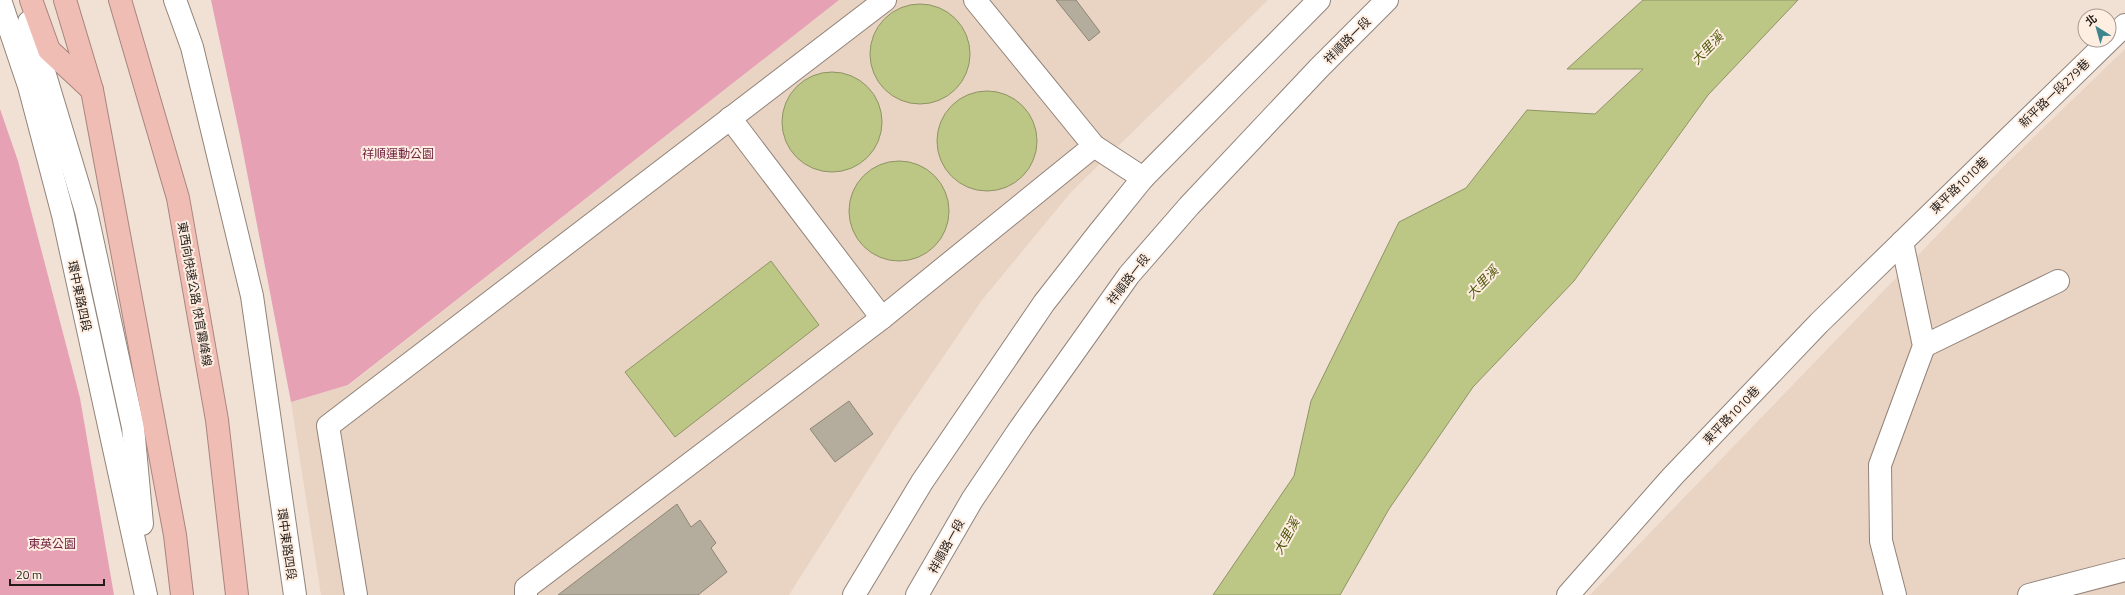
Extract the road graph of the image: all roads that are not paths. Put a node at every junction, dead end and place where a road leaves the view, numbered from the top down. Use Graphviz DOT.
graph roads {
  1 [pos="0,0"];
  2 [pos="22,0"];
  3 [pos="31,0"];
  4 [pos="65,0"];
  5 [pos="120,0"];
  6 [pos="175,0"];
  7 [pos="885,0"];
  8 [pos="974,0"];
  9 [pos="1319,0"];
  10 [pos="1387,0"];
  11 [pos="2125,25"];
  12 [pos="92,90"];
  13 [pos="730,118"];
  14 [pos="2000,145"];
  15 [pos="1094,146"];
  16 [pos="1143,178"];
  17 [pos="1902,242"];
  18 [pos="2058,281"];
  19 [pos="882,318"];
  20 [pos="1924,346"];
  21 [pos="2125,570"];
  22 [pos="146,595"];
  23 [pos="149,595"];
  24 [pos="182,595"];
  25 [pos="237,595"];
  26 [pos="295,595"];
  27 [pos="356,595"];
  28 [pos="526,595"];
  29 [pos="854,595"];
  30 [pos="917,595"];
  31 [pos="1568,595"];
  32 [pos="1895,595"];
  33 [pos="2030,595"];
  1 -- 22 [label="street, 環中東路四段"];
  2 -- 23 [label="street, 環中東路四段"];
  3 -- 12 [label="highway"];
  4 -- 12 [label="highway"];
  5 -- 25 [label="highway, 東西向快速公路 快官霧峰線"];
  6 -- 26 [label="street, 環中東路四段"];
  7 -- 13 [label="street"];
  8 -- 15 [label="street"];
  9 -- 16 [label="street"];
  10 -- 30 [label="street, 祥順路一段"];
  11 -- 14 [label="street, 新平路一段279巷"];
  12 -- 24 [label="highway"];
  13 -- 19 [label="street"];
  13 -- 27 [label="street"];
  14 -- 17 [label="street, 東平路1010巷"];
  15 -- 16 [label="street"];
  15 -- 19 [label="street"];
  16 -- 29 [label="street"];
  17 -- 20 [label="street"];
  17 -- 31 [label="street, 東平路1010巷"];
  18 -- 20 [label="street"];
  19 -- 28 [label="street"];
  20 -- 32 [label="street"];
  21 -- 33 [label="street"];
}
